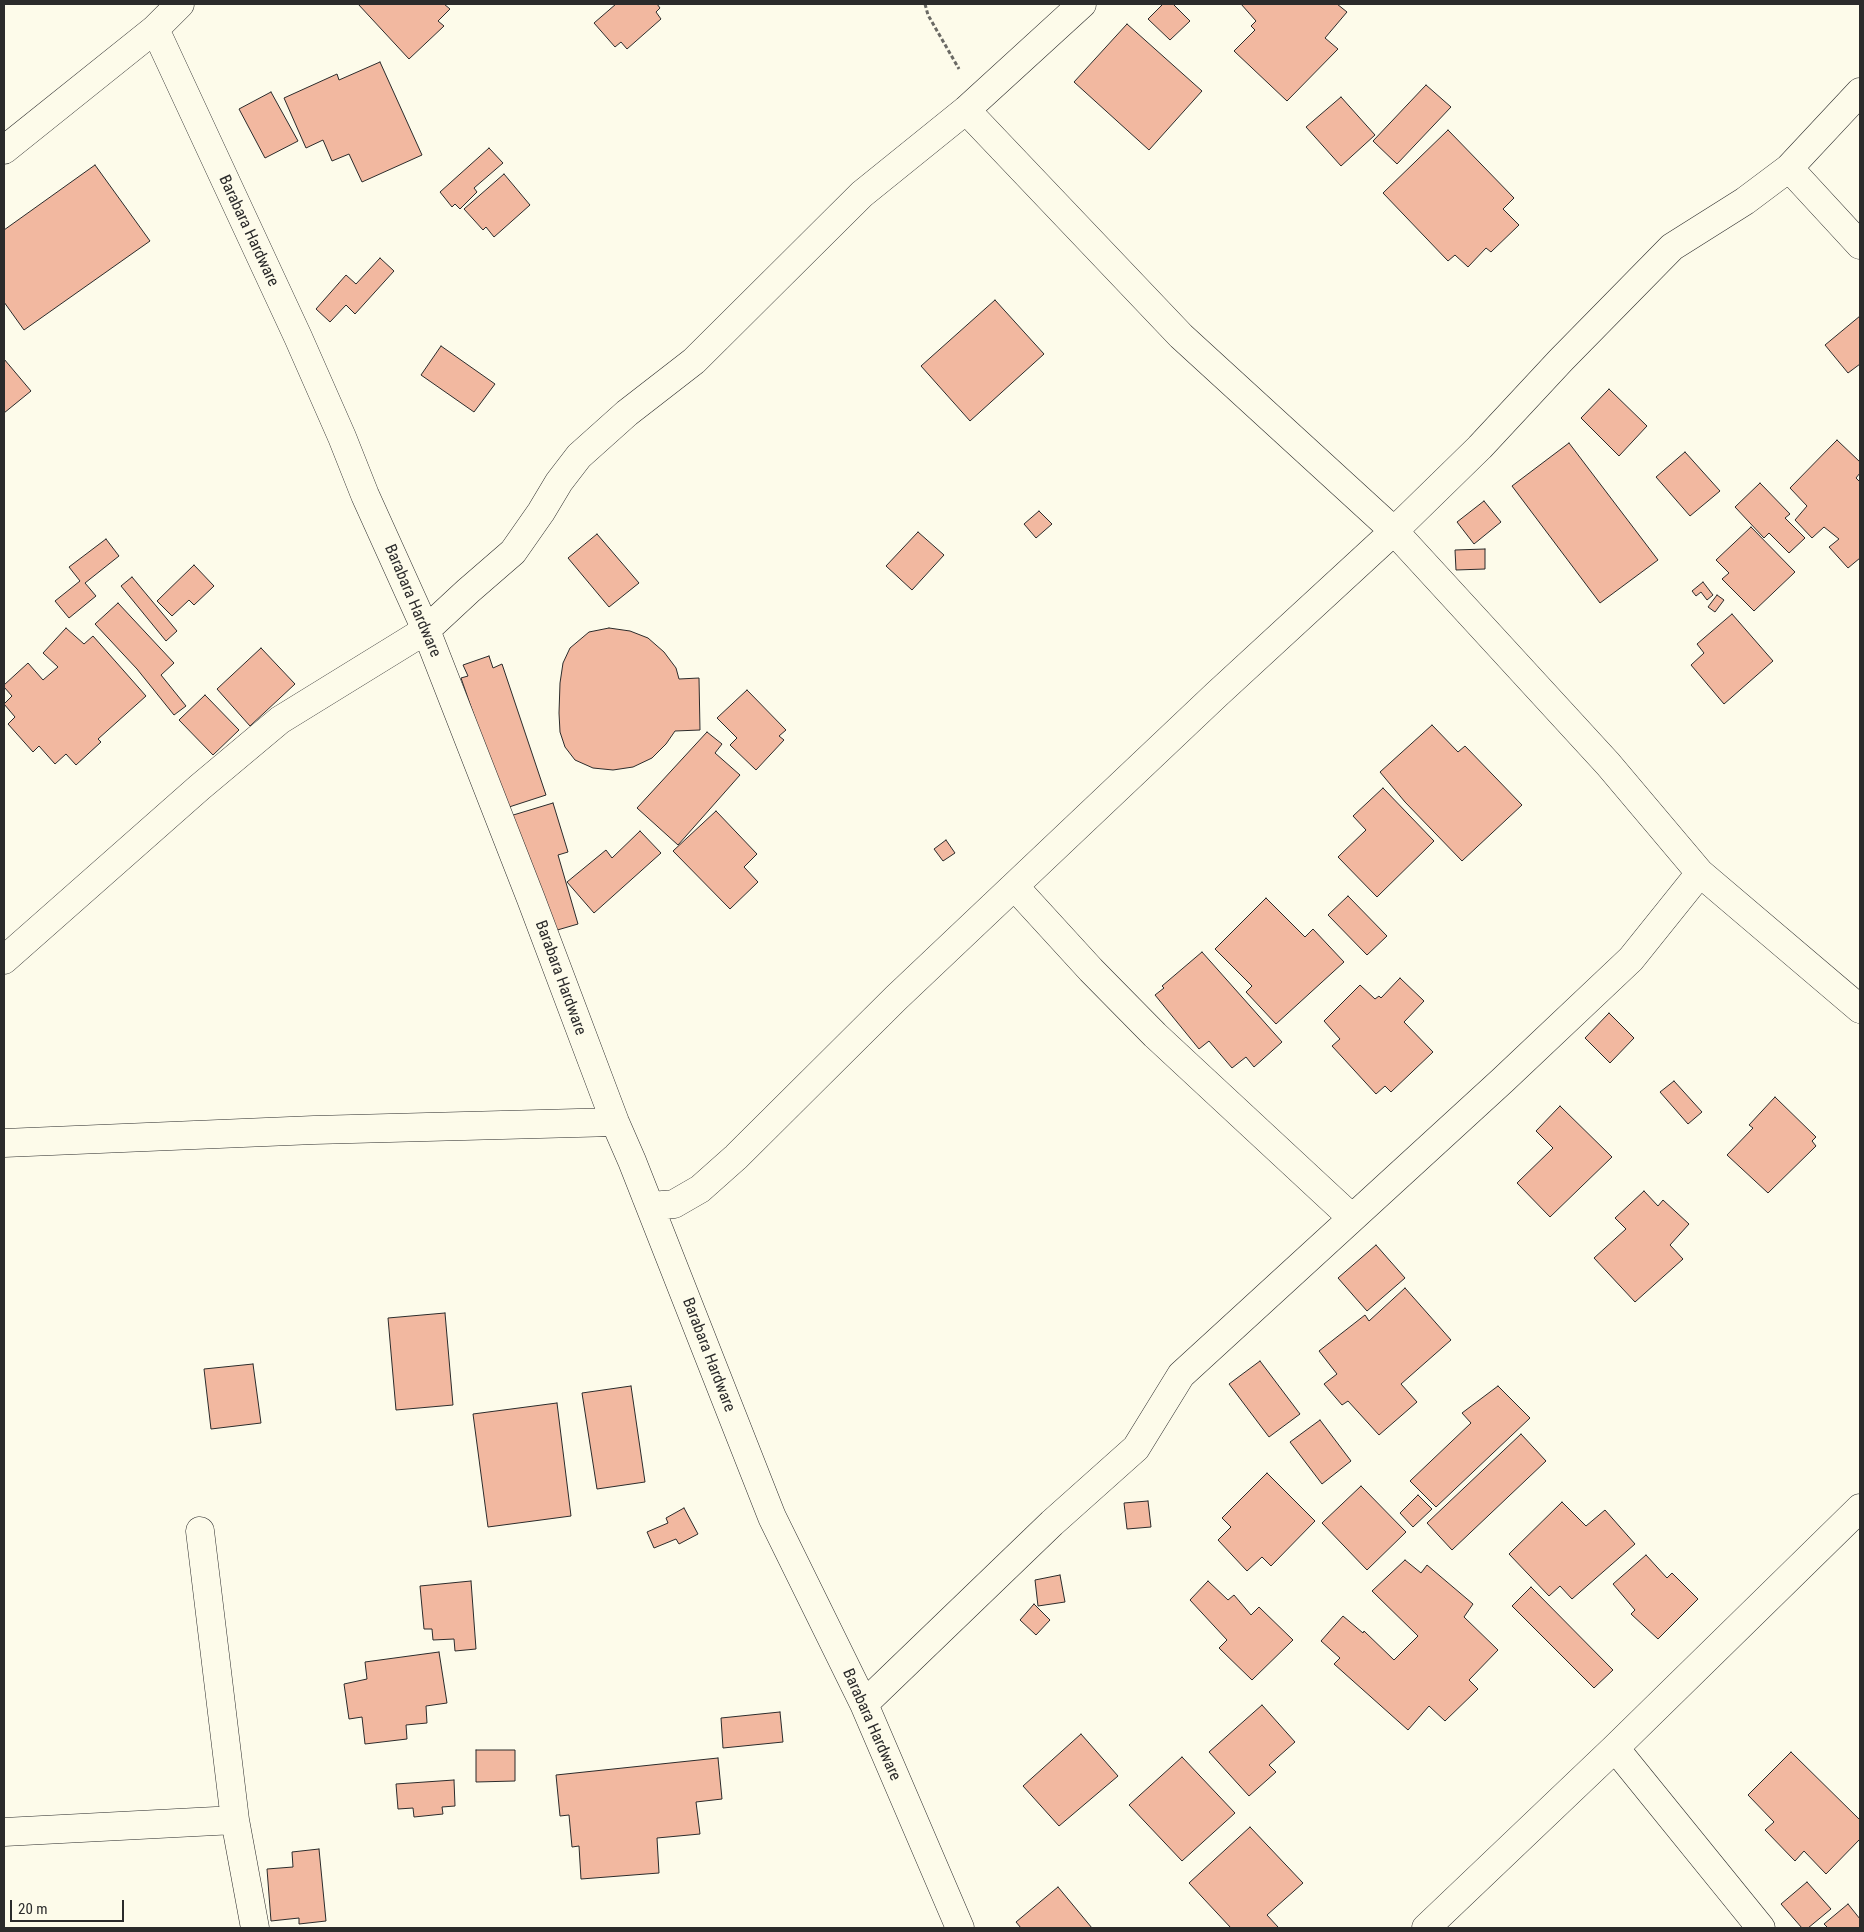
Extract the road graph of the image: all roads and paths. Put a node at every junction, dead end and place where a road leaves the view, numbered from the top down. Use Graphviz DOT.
graph roads {
  1 [pos="180,4"];
  2 [pos="925,4"];
  3 [pos="1082,4"];
  4 [pos="155,29"];
  5 [pos="1860,92"];
  6 [pos="974,104"];
  7 [pos="4,150"];
  8 [pos="1789,168"];
  9 [pos="1860,245"];
  10 [pos="1394,530"];
  11 [pos="426,630"];
  12 [pos="1700,873"];
  13 [pos="1015,887"];
  14 [pos="4,960"];
  15 [pos="1860,1009"];
  16 [pos="615,1122"];
  17 [pos="4,1143"];
  18 [pos="646,1197"];
  19 [pos="1352,1218"];
  20 [pos="1860,1508"];
  21 [pos="200,1531"];
  22 [pos="864,1704"];
  23 [pos="1615,1748"];
  24 [pos="235,1820"];
  25 [pos="4,1832"];
  26 [pos="255,1928"];
  27 [pos="960,1928"];
  28 [pos="1426,1928"];
  29 [pos="1761,1928"];
  1 -- 4 [label="street"];
  2 -- 6 [label="path"];
  3 -- 6 [label="street"];
  4 -- 7 [label="street"];
  4 -- 11 [label="street, Barabara Hardware"];
  5 -- 8 [label="street"];
  6 -- 10 [label="street"];
  6 -- 11 [label="street"];
  8 -- 9 [label="street"];
  8 -- 10 [label="street"];
  10 -- 12 [label="street"];
  10 -- 13 [label="street"];
  11 -- 14 [label="street"];
  11 -- 16 [label="street, Barabara Hardware"];
  12 -- 15 [label="street"];
  12 -- 19 [label="street"];
  13 -- 18 [label="street"];
  13 -- 19 [label="street"];
  16 -- 17 [label="street"];
  16 -- 18 [label="street, Barabara Hardware"];
  18 -- 22 [label="street, Barabara Hardware"];
  19 -- 22 [label="street"];
  20 -- 23 [label="street"];
  21 -- 24 [label="street"];
  22 -- 27 [label="street, Barabara Hardware"];
  23 -- 28 [label="street"];
  23 -- 29 [label="street"];
  24 -- 25 [label="street"];
  24 -- 26 [label="street"];
}
